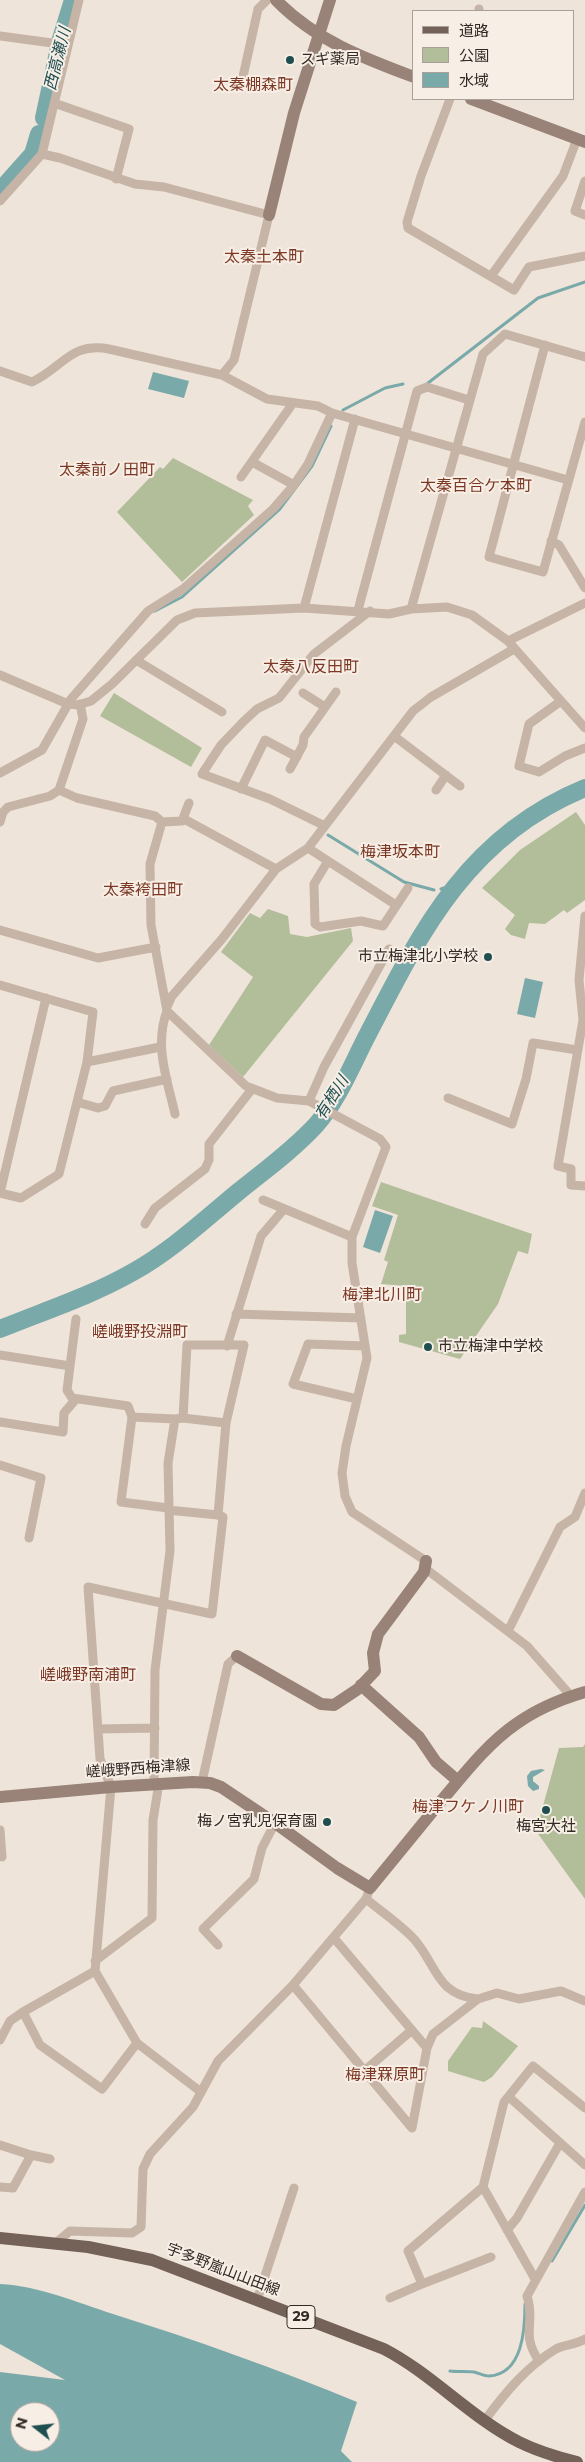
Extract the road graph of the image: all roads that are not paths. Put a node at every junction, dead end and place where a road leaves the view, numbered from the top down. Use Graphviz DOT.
graph roads {
  1 [pos="78,0"];
  2 [pos="267,0"];
  3 [pos="276,0"];
  4 [pos="330,0"];
  5 [pos="0,36"];
  6 [pos="319,36"];
  7 [pos="67,45"];
  8 [pos="412,76"];
  9 [pos="242,80"];
  10 [pos="450,100"];
  11 [pos="474,100"];
  12 [pos="54,103"];
  13 [pos="581,141"];
  14 [pos="42,154"];
  15 [pos="116,179"];
  16 [pos="585,181"];
  17 [pos="0,200"];
  18 [pos="269,215"];
  19 [pos="585,215"];
  20 [pos="585,256"];
  21 [pos="491,276"];
  22 [pos="545,346"];
  23 [pos="585,357"];
  24 [pos="0,371"];
  25 [pos="222,375"];
  26 [pos="469,400"];
  27 [pos="292,403"];
  28 [pos="332,413"];
  29 [pos="355,419"];
  30 [pos="585,422"];
  31 [pos="405,433"];
  32 [pos="582,446"];
  33 [pos="456,448"];
  34 [pos="252,462"];
  35 [pos="514,464"];
  36 [pos="241,477"];
  37 [pos="568,480"];
  38 [pos="294,486"];
  39 [pos="551,541"];
  40 [pos="585,588"];
  41 [pos="585,603"];
  42 [pos="304,608"];
  43 [pos="411,609"];
  44 [pos="358,610"];
  45 [pos="370,611"];
  46 [pos="511,645"];
  47 [pos="136,660"];
  48 [pos="0,675"];
  49 [pos="336,692"];
  50 [pos="303,693"];
  51 [pos="561,701"];
  52 [pos="68,704"];
  53 [pos="80,704"];
  54 [pos="324,708"];
  55 [pos="222,712"];
  56 [pos="585,728"];
  57 [pos="394,736"];
  58 [pos="585,748"];
  59 [pos="297,757"];
  60 [pos="290,769"];
  61 [pos="0,773"];
  62 [pos="446,775"];
  63 [pos="460,786"];
  64 [pos="241,789"];
  65 [pos="59,790"];
  66 [pos="436,790"];
  67 [pos="189,803"];
  68 [pos="184,819"];
  69 [pos="0,822"];
  70 [pos="162,822"];
  71 [pos="324,826"];
  72 [pos="308,848"];
  73 [pos="328,861"];
  74 [pos="276,869"];
  75 [pos="408,888"];
  76 [pos="396,905"];
  77 [pos="585,916"];
  78 [pos="0,930"];
  79 [pos="156,947"];
  80 [pos="389,949"];
  81 [pos="0,985"];
  82 [pos="46,998"];
  83 [pos="167,1009"];
  84 [pos="584,1020"];
  85 [pos="160,1047"];
  86 [pos="578,1050"];
  87 [pos="87,1062"];
  88 [pos="167,1079"];
  89 [pos="252,1088"];
  90 [pos="448,1098"];
  91 [pos="77,1102"];
  92 [pos="312,1103"];
  93 [pos="175,1114"];
  94 [pos="585,1186"];
  95 [pos="0,1193"];
  96 [pos="263,1200"];
  97 [pos="284,1209"];
  98 [pos="145,1224"];
  99 [pos="352,1237"];
  100 [pos="236,1314"];
  101 [pos="361,1318"];
  102 [pos="76,1319"];
  103 [pos="227,1346"];
  104 [pos="365,1346"];
  105 [pos="0,1354"];
  106 [pos="70,1366"];
  107 [pos="76,1399"];
  108 [pos="357,1399"];
  109 [pos="132,1417"];
  110 [pos="179,1419"];
  111 [pos="0,1422"];
  112 [pos="226,1423"];
  113 [pos="0,1465"];
  114 [pos="585,1493"];
  115 [pos="168,1509"];
  116 [pos="218,1515"];
  117 [pos="29,1538"];
  118 [pos="426,1565"];
  119 [pos="164,1605"];
  120 [pos="508,1631"];
  121 [pos="237,1656"];
  122 [pos="362,1685"];
  123 [pos="585,1692"];
  124 [pos="571,1696"];
  125 [pos="155,1728"];
  126 [pos="98,1729"];
  127 [pos="458,1781"];
  128 [pos="202,1782"];
  129 [pos="157,1784"];
  130 [pos="111,1786"];
  131 [pos="0,1798"];
  132 [pos="275,1823"];
  133 [pos="0,1830"];
  134 [pos="2,1857"];
  135 [pos="368,1894"];
  136 [pos="334,1938"];
  137 [pos="218,1945"];
  138 [pos="95,1961"];
  139 [pos="95,1971"];
  140 [pos="293,1986"];
  141 [pos="478,1999"];
  142 [pos="585,2001"];
  143 [pos="23,2012"];
  144 [pos="412,2030"];
  145 [pos="0,2040"];
  146 [pos="137,2043"];
  147 [pos="426,2048"];
  148 [pos="363,2072"];
  149 [pos="201,2092"];
  150 [pos="508,2097"];
  151 [pos="585,2108"];
  152 [pos="560,2143"];
  153 [pos="0,2145"];
  154 [pos="31,2155"];
  155 [pos="50,2159"];
  156 [pos="585,2165"];
  157 [pos="0,2187"];
  158 [pos="482,2187"];
  159 [pos="294,2188"];
  160 [pos="585,2192"];
  161 [pos="507,2230"];
  162 [pos="0,2238"];
  163 [pos="57,2242"];
  164 [pos="490,2257"];
  165 [pos="535,2279"];
  166 [pos="422,2284"];
  167 [pos="390,2298"];
  168 [pos="257,2300"];
  169 [pos="585,2339"];
  170 [pos="539,2361"];
  171 [pos="484,2420"];
  172 [pos="577,2462"];
  1 -- 7 [label="street"];
  2 -- 9 [label="street"];
  3 -- 6 [label="main road"];
  4 -- 6 [label="main road"];
  5 -- 7 [label="street"];
  6 -- 8 [label="main road"];
  6 -- 18 [label="main road"];
  7 -- 12 [label="street"];
  10 -- 21 [label="street"];
  11 -- 13 [label="main road"];
  12 -- 14 [label="street"];
  12 -- 15 [label="street"];
  13 -- 21 [label="street"];
  14 -- 15 [label="street"];
  14 -- 17 [label="street"];
  15 -- 18 [label="street"];
  16 -- 19 [label="street"];
  18 -- 25 [label="street"];
  20 -- 21 [label="street"];
  22 -- 23 [label="street"];
  22 -- 26 [label="street"];
  22 -- 35 [label="street"];
  24 -- 25 [label="street"];
  25 -- 27 [label="street"];
  26 -- 31 [label="street"];
  26 -- 33 [label="street"];
  27 -- 28 [label="street"];
  27 -- 34 [label="street"];
  28 -- 29 [label="street"];
  28 -- 38 [label="street"];
  29 -- 31 [label="street"];
  29 -- 42 [label="street"];
  30 -- 32 [label="street"];
  31 -- 33 [label="street"];
  31 -- 44 [label="street"];
  32 -- 37 [label="street"];
  33 -- 35 [label="street"];
  33 -- 43 [label="street"];
  34 -- 36 [label="street"];
  34 -- 38 [label="street"];
  35 -- 37 [label="street"];
  35 -- 39 [label="street"];
  37 -- 39 [label="street"];
  38 -- 52 [label="street"];
  39 -- 40 [label="street"];
  41 -- 46 [label="street"];
  42 -- 44 [label="street"];
  42 -- 47 [label="street"];
  43 -- 45 [label="street"];
  43 -- 46 [label="street"];
  44 -- 45 [label="street"];
  45 -- 64 [label="street"];
  46 -- 51 [label="street"];
  46 -- 57 [label="street"];
  47 -- 53 [label="street"];
  47 -- 55 [label="street"];
  48 -- 52 [label="street"];
  49 -- 54 [label="street"];
  50 -- 54 [label="street"];
  51 -- 56 [label="street"];
  51 -- 58 [label="street"];
  52 -- 53 [label="street"];
  52 -- 61 [label="street"];
  53 -- 65 [label="street"];
  54 -- 59 [label="street"];
  57 -- 62 [label="street"];
  57 -- 71 [label="street"];
  59 -- 60 [label="street"];
  59 -- 64 [label="street"];
  62 -- 63 [label="street"];
  62 -- 66 [label="street"];
  64 -- 71 [label="street"];
  65 -- 69 [label="street"];
  65 -- 70 [label="street"];
  67 -- 68 [label="street"];
  68 -- 70 [label="street"];
  68 -- 74 [label="street"];
  70 -- 79 [label="street"];
  71 -- 72 [label="street"];
  72 -- 73 [label="street"];
  72 -- 74 [label="street"];
  73 -- 76 [label="street"];
  73 -- 76 [label="street"];
  74 -- 83 [label="street"];
  75 -- 76 [label="street"];
  77 -- 84 [label="street"];
  78 -- 79 [label="street"];
  79 -- 83 [label="street"];
  80 -- 92 [label="street"];
  81 -- 82 [label="street"];
  82 -- 87 [label="street"];
  82 -- 95 [label="street"];
  83 -- 85 [label="street"];
  83 -- 89 [label="street"];
  84 -- 86 [label="street"];
  85 -- 87 [label="street"];
  85 -- 88 [label="street"];
  86 -- 90 [label="street"];
  86 -- 94 [label="street"];
  87 -- 91 [label="street"];
  88 -- 91 [label="street"];
  88 -- 93 [label="street"];
  89 -- 92 [label="street"];
  89 -- 98 [label="street"];
  91 -- 95 [label="street"];
  92 -- 99 [label="street"];
  96 -- 97 [label="street"];
  97 -- 99 [label="street"];
  97 -- 100 [label="street"];
  99 -- 101 [label="street"];
  100 -- 101 [label="street"];
  100 -- 103 [label="street"];
  101 -- 104 [label="street"];
  102 -- 106 [label="street"];
  103 -- 110 [label="street"];
  103 -- 112 [label="street"];
  104 -- 108 [label="street"];
  104 -- 108 [label="street"];
  105 -- 106 [label="street"];
  106 -- 107 [label="street"];
  107 -- 109 [label="street"];
  107 -- 111 [label="street"];
  108 -- 118 [label="street"];
  109 -- 110 [label="street"];
  109 -- 115 [label="street"];
  110 -- 112 [label="street"];
  110 -- 115 [label="street"];
  112 -- 116 [label="street"];
  113 -- 117 [label="street"];
  114 -- 120 [label="street"];
  115 -- 116 [label="street"];
  115 -- 119 [label="street"];
  116 -- 119 [label="street"];
  118 -- 120 [label="street"];
  118 -- 122 [label="main road"];
  119 -- 125 [label="street"];
  119 -- 126 [label="street"];
  120 -- 124 [label="street"];
  121 -- 122 [label="main road"];
  121 -- 128 [label="street"];
  122 -- 127 [label="main road"];
  123 -- 124 [label="main road"];
  124 -- 127 [label="main road"];
  125 -- 126 [label="street"];
  125 -- 129 [label="street"];
  126 -- 130 [label="street"];
  127 -- 135 [label="main road"];
  128 -- 129 [label="main road, 嵯峨野西梅津線"];
  128 -- 132 [label="main road, 嵯峨野西梅津線"];
  129 -- 130 [label="main road, 嵯峨野西梅津線"];
  129 -- 138 [label="street"];
  130 -- 131 [label="main road, 嵯峨野西梅津線"];
  130 -- 138 [label="street"];
  132 -- 135 [label="main road, 嵯峨野西梅津線"];
  132 -- 137 [label="street"];
  133 -- 134 [label="street"];
  135 -- 136 [label="street"];
  135 -- 141 [label="street"];
  136 -- 140 [label="street"];
  136 -- 144 [label="street"];
  138 -- 139 [label="street"];
  139 -- 143 [label="street"];
  139 -- 146 [label="street"];
  140 -- 148 [label="street"];
  140 -- 149 [label="street"];
  141 -- 142 [label="street"];
  141 -- 147 [label="street"];
  143 -- 145 [label="street"];
  143 -- 146 [label="street"];
  144 -- 147 [label="street"];
  144 -- 148 [label="street"];
  146 -- 149 [label="street"];
  147 -- 148 [label="street"];
  149 -- 163 [label="street"];
  150 -- 151 [label="street"];
  150 -- 152 [label="street"];
  150 -- 158 [label="street"];
  152 -- 156 [label="street"];
  152 -- 161 [label="street"];
  153 -- 154 [label="street"];
  154 -- 155 [label="street"];
  154 -- 157 [label="street"];
  158 -- 161 [label="street"];
  158 -- 166 [label="street"];
  159 -- 168 [label="street"];
  160 -- 165 [label="street"];
  161 -- 165 [label="street"];
  162 -- 163 [label="main road, 宇多野嵐山山田線 / 29"];
  163 -- 168 [label="main road, 宇多野嵐山山田線 / 29"];
  164 -- 166 [label="street"];
  165 -- 170 [label="street"];
  166 -- 167 [label="street"];
  168 -- 171 [label="main road, 宇多野嵐山山田線 / 29"];
  169 -- 170 [label="street"];
  170 -- 171 [label="street"];
  171 -- 172 [label="main road, 宇多野嵐山山田線 / 29"];
}
